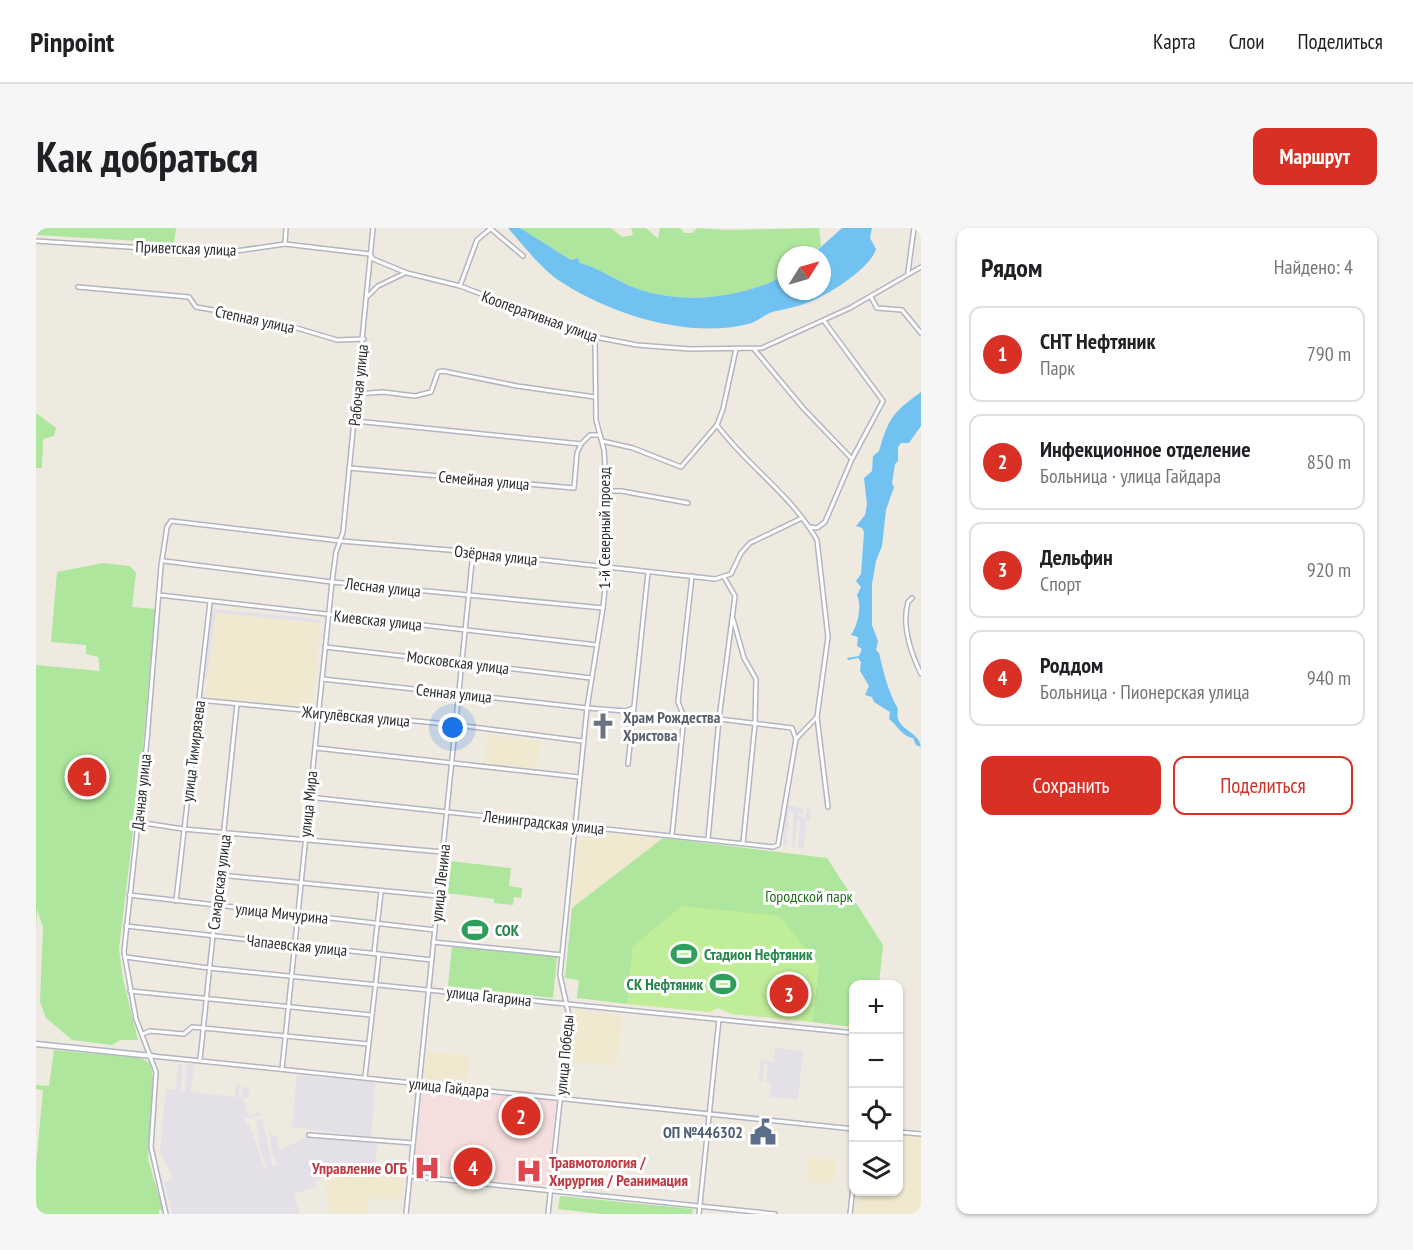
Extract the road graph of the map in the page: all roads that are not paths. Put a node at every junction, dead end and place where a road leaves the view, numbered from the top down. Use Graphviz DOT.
graph roads {
  1 [pos="286,228"];
  2 [pos="373,228"];
  3 [pos="490,228"];
  4 [pos="914,228"];
  5 [pos="36,241"];
  6 [pos="285,244"];
  7 [pos="370,254"];
  8 [pos="524,255"];
  9 [pos="921,267"];
  10 [pos="908,272"];
  11 [pos="407,273"];
  12 [pos="460,286"];
  13 [pos="78,287"];
  14 [pos="367,297"];
  15 [pos="871,297"];
  16 [pos="825,321"];
  17 [pos="921,333"];
  18 [pos="596,337"];
  19 [pos="364,339"];
  20 [pos="736,349"];
  21 [pos="754,349"];
  22 [pos="357,394"];
  23 [pos="596,398"];
  24 [pos="354,421"];
  25 [pos="717,425"];
  26 [pos="600,435"];
  27 [pos="602,441"];
  28 [pos="581,444"];
  29 [pos="852,459"];
  30 [pos="349,468"];
  31 [pos="606,491"];
  32 [pos="688,503"];
  33 [pos="802,518"];
  34 [pos="169,524"];
  35 [pos="810,526"];
  36 [pos="341,541"];
  37 [pos="473,552"];
  38 [pos="164,561"];
  39 [pos="607,568"];
  40 [pos="648,572"];
  41 [pos="692,576"];
  42 [pos="724,577"];
  43 [pos="332,582"];
  44 [pos="159,595"];
  45 [pos="469,596"];
  46 [pos="912,598"];
  47 [pos="210,602"];
  48 [pos="603,608"];
  49 [pos="329,615"];
  50 [pos="732,616"];
  51 [pos="466,629"];
  52 [pos="597,645"];
  53 [pos="325,647"];
  54 [pos="463,662"];
  55 [pos="921,674"];
  56 [pos="592,678"];
  57 [pos="321,679"];
  58 [pos="460,694"];
  59 [pos="199,700"];
  60 [pos="237,704"];
  61 [pos="587,708"];
  62 [pos="633,708"];
  63 [pos="318,713"];
  64 [pos="817,717"];
  65 [pos="719,719"];
  66 [pos="755,724"];
  67 [pos="456,725"];
  68 [pos="796,739"];
  69 [pos="583,741"];
  70 [pos="316,748"];
  71 [pos="453,763"];
  72 [pos="628,764"];
  73 [pos="579,777"];
  74 [pos="308,797"];
  75 [pos="828,807"];
  76 [pos="447,812"];
  77 [pos="138,822"];
  78 [pos="574,825"];
  79 [pos="183,829"];
  80 [pos="225,831"];
  81 [pos="672,836"];
  82 [pos="305,839"];
  83 [pos="708,839"];
  84 [pos="743,843"];
  85 [pos="443,852"];
  86 [pos="219,875"];
  87 [pos="301,883"];
  88 [pos="381,892"];
  89 [pos="129,895"];
  90 [pos="438,896"];
  91 [pos="176,901"];
  92 [pos="215,906"];
  93 [pos="298,914"];
  94 [pos="377,925"];
  95 [pos="126,926"];
  96 [pos="435,930"];
  97 [pos="212,936"];
  98 [pos="434,942"];
  99 [pos="294,944"];
  100 [pos="376,953"];
  101 [pos="562,955"];
  102 [pos="125,957"];
  103 [pos="432,960"];
  104 [pos="208,968"];
  105 [pos="291,976"];
  106 [pos="375,985"];
  107 [pos="429,990"];
  108 [pos="130,991"];
  109 [pos="206,998"];
  110 [pos="568,1003"];
  111 [pos="288,1007"];
  112 [pos="371,1015"];
  113 [pos="719,1019"];
  114 [pos="203,1028"];
  115 [pos="849,1032"];
  116 [pos="142,1034"];
  117 [pos="285,1037"];
  118 [pos="36,1044"];
  119 [pos="368,1044"];
  120 [pos="152,1056"];
  121 [pos="200,1060"];
  122 [pos="282,1069"];
  123 [pos="364,1078"];
  124 [pos="419,1084"];
  125 [pos="561,1098"];
  126 [pos="710,1114"];
  127 [pos="849,1128"];
  128 [pos="903,1132"];
  129 [pos="921,1134"];
  130 [pos="309,1135"];
  131 [pos="413,1143"];
  132 [pos="410,1176"];
  133 [pos="550,1191"];
  134 [pos="852,1196"];
  135 [pos="700,1206"];
  136 [pos="166,1214"];
  137 [pos="406,1214"];
  138 [pos="548,1214"];
  139 [pos="699,1214"];
  140 [pos="775,1214"];
  141 [pos="850,1214"];
  1 -- 6 [label="street"];
  2 -- 7 [label="street, Рабочая улица"];
  3 -- 8 [label="street"];
  3 -- 12 [label="street"];
  4 -- 10 [label="street"];
  5 -- 6 [label="street, Приветская улица"];
  6 -- 7 [label="street, Приветская улица"];
  7 -- 11 [label="street, Кооперативная улица"];
  7 -- 14 [label="street, Рабочая улица"];
  9 -- 10 [label="street, Кооперативная улица"];
  10 -- 15 [label="street, Кооперативная улица"];
  11 -- 12 [label="street, Кооперативная улица"];
  11 -- 14 [label="street"];
  12 -- 18 [label="street, Кооперативная улица"];
  13 -- 19 [label="street, Степная улица"];
  14 -- 19 [label="street, Рабочая улица"];
  15 -- 16 [label="street, Кооперативная улица"];
  15 -- 17 [label="street"];
  16 -- 21 [label="street, Кооперативная улица"];
  16 -- 29 [label="street"];
  18 -- 20 [label="street, Кооперативная улица"];
  18 -- 23 [label="street, 1-й Северный проезд"];
  19 -- 22 [label="street, Рабочая улица"];
  20 -- 21 [label="street, Кооперативная улица"];
  20 -- 25 [label="street"];
  21 -- 29 [label="street"];
  22 -- 23 [label="street"];
  22 -- 24 [label="street, Рабочая улица"];
  23 -- 26 [label="street, 1-й Северный проезд"];
  24 -- 28 [label="street"];
  24 -- 30 [label="street, Рабочая улица"];
  25 -- 27 [label="street"];
  25 -- 33 [label="street"];
  26 -- 27 [label="street, 1-й Северный проезд"];
  26 -- 28 [label="street"];
  27 -- 31 [label="street, 1-й Северный проезд"];
  28 -- 30 [label="street, Семейная улица"];
  29 -- 35 [label="street"];
  30 -- 36 [label="street, Рабочая улица"];
  31 -- 32 [label="street"];
  31 -- 39 [label="street, 1-й Северный проезд"];
  33 -- 35 [label="street"];
  33 -- 42 [label="street"];
  34 -- 36 [label="street, Озёрная улица"];
  34 -- 38 [label="street, Дачная улица"];
  35 -- 64 [label="street"];
  36 -- 37 [label="street, Озёрная улица"];
  36 -- 43 [label="street, улица Мира"];
  37 -- 39 [label="street, Озёрная улица"];
  37 -- 45 [label="street, улица Ленина"];
  38 -- 43 [label="street, Лесная улица"];
  38 -- 44 [label="street, Дачная улица"];
  39 -- 40 [label="street, Озёрная улица"];
  39 -- 48 [label="street, 1-й Северный проезд"];
  40 -- 41 [label="street, Озёрная улица"];
  40 -- 62 [label="street"];
  41 -- 42 [label="street, Озёрная улица"];
  41 -- 81 [label="street"];
  42 -- 50 [label="street"];
  43 -- 45 [label="street, Лесная улица"];
  43 -- 49 [label="street, улица Мира"];
  44 -- 47 [label="street, Киевская улица"];
  44 -- 77 [label="street, Дачная улица"];
  45 -- 48 [label="street, Лесная улица"];
  45 -- 51 [label="street, улица Ленина"];
  46 -- 55 [label="street"];
  47 -- 49 [label="street, Киевская улица"];
  47 -- 59 [label="street, улица Тимирязева"];
  48 -- 52 [label="street, 1-й Северный проезд"];
  49 -- 51 [label="street, Киевская улица"];
  49 -- 53 [label="street, улица Мира"];
  50 -- 65 [label="street"];
  50 -- 66 [label="street"];
  51 -- 52 [label="street, Киевская улица"];
  51 -- 54 [label="street, улица Ленина"];
  52 -- 56 [label="street, 1-й Северный проезд"];
  53 -- 54 [label="street, Московская улица"];
  53 -- 57 [label="street, улица Мира"];
  54 -- 56 [label="street, Московская улица"];
  54 -- 58 [label="street, улица Ленина"];
  56 -- 61 [label="street, 1-й Северный проезд"];
  57 -- 58 [label="street, Сенная улица"];
  57 -- 63 [label="street, улица Мира"];
  58 -- 61 [label="street, Сенная улица"];
  58 -- 67 [label="street, улица Ленина"];
  59 -- 60 [label="street, Жигулёвская улица"];
  59 -- 79 [label="street, улица Тимирязева"];
  60 -- 63 [label="street, Жигулёвская улица"];
  60 -- 80 [label="street, Самарская улица"];
  61 -- 62 [label="street, Сенная улица"];
  61 -- 69 [label="street, 1-й Северный проезд"];
  62 -- 72 [label="street"];
  63 -- 67 [label="street, Жигулёвская улица"];
  63 -- 70 [label="street, улица Мира"];
  64 -- 68 [label="street"];
  64 -- 75 [label="street"];
  65 -- 66 [label="street"];
  65 -- 83 [label="street"];
  66 -- 68 [label="street"];
  66 -- 84 [label="street"];
  67 -- 69 [label="street, Жигулёвская улица"];
  67 -- 71 [label="street, улица Ленина"];
  68 -- 84 [label="street, Ленинградская улица"];
  69 -- 73 [label="street, 1-й Северный проезд"];
  70 -- 71 [label="street"];
  70 -- 74 [label="street, улица Мира"];
  71 -- 73 [label="street"];
  71 -- 76 [label="street, улица Ленина"];
  73 -- 78 [label="street, 1-й Северный проезд"];
  74 -- 76 [label="street, Ленинградская улица"];
  74 -- 82 [label="street, улица Мира"];
  76 -- 78 [label="street, Ленинградская улица"];
  76 -- 85 [label="street, улица Ленина"];
  77 -- 79 [label="street"];
  77 -- 89 [label="street, Дачная улица"];
  78 -- 81 [label="street, Ленинградская улица"];
  78 -- 101 [label="street, улица Победы"];
  79 -- 80 [label="street"];
  79 -- 91 [label="street, улица Тимирязева"];
  80 -- 82 [label="street"];
  80 -- 86 [label="street, Самарская улица"];
  81 -- 83 [label="street, Ленинградская улица"];
  82 -- 85 [label="street"];
  82 -- 87 [label="street, улица Мира"];
  83 -- 84 [label="street, Ленинградская улица"];
  85 -- 90 [label="street, улица Ленина"];
  86 -- 87 [label="street"];
  86 -- 92 [label="street, Самарская улица"];
  87 -- 88 [label="street"];
  87 -- 93 [label="street, улица Мира"];
  88 -- 90 [label="street"];
  88 -- 94 [label="street"];
  89 -- 91 [label="street, улица Мичурина"];
  89 -- 95 [label="street, Дачная улица"];
  90 -- 96 [label="street, улица Ленина"];
  91 -- 92 [label="street, улица Мичурина"];
  92 -- 93 [label="street, улица Мичурина"];
  92 -- 97 [label="street, Самарская улица"];
  93 -- 94 [label="street, улица Мичурина"];
  93 -- 99 [label="street, улица Мира"];
  94 -- 96 [label="street, улица Мичурина"];
  94 -- 100 [label="street"];
  95 -- 97 [label="street, Чапаевская улица"];
  95 -- 102 [label="street, Дачная улица"];
  96 -- 98 [label="street, улица Ленина"];
  97 -- 99 [label="street, Чапаевская улица"];
  97 -- 104 [label="street, Самарская улица"];
  98 -- 101 [label="street"];
  98 -- 103 [label="street, улица Ленина"];
  99 -- 100 [label="street, Чапаевская улица"];
  99 -- 105 [label="street, улица Мира"];
  100 -- 103 [label="street, Чапаевская улица"];
  100 -- 106 [label="street"];
  101 -- 110 [label="street, улица Победы"];
  102 -- 104 [label="street, улица Гагарина"];
  102 -- 108 [label="street, Дачная улица"];
  103 -- 107 [label="street, улица Ленина"];
  104 -- 105 [label="street, улица Гагарина"];
  104 -- 109 [label="street, Самарская улица"];
  105 -- 106 [label="street, улица Гагарина"];
  105 -- 111 [label="street, улица Мира"];
  106 -- 107 [label="street, улица Гагарина"];
  106 -- 112 [label="street"];
  107 -- 110 [label="street, улица Гагарина"];
  107 -- 124 [label="street, улица Ленина"];
  108 -- 109 [label="street"];
  108 -- 116 [label="street, Дачная улица"];
  109 -- 111 [label="street"];
  109 -- 114 [label="street, Самарская улица"];
  110 -- 113 [label="street, улица Гагарина"];
  110 -- 125 [label="street, улица Победы"];
  111 -- 112 [label="street"];
  111 -- 117 [label="street, улица Мира"];
  112 -- 119 [label="street"];
  113 -- 115 [label="street, улица Гагарина"];
  113 -- 126 [label="street"];
  114 -- 116 [label="street"];
  114 -- 117 [label="street"];
  114 -- 121 [label="street, Самарская улица"];
  116 -- 120 [label="street, Дачная улица"];
  117 -- 119 [label="street"];
  117 -- 122 [label="street, улица Мира"];
  118 -- 120 [label="street"];
  119 -- 123 [label="street"];
  120 -- 121 [label="street, улица Гайдара"];
  120 -- 136 [label="street, Дачная улица"];
  121 -- 122 [label="street, улица Гайдара"];
  122 -- 123 [label="street, улица Гайдара"];
  123 -- 124 [label="street, улица Гайдара"];
  124 -- 125 [label="street, улица Гайдара"];
  124 -- 131 [label="street, улица Ленина"];
  125 -- 126 [label="street, улица Гайдара"];
  125 -- 133 [label="street, улица Победы"];
  126 -- 127 [label="street, улица Гайдара"];
  126 -- 135 [label="street"];
  128 -- 129 [label="street"];
  130 -- 131 [label="street"];
  131 -- 132 [label="street, улица Ленина"];
  132 -- 133 [label="street"];
  132 -- 137 [label="street, улица Ленина"];
  133 -- 135 [label="street"];
  133 -- 138 [label="street, улица Победы"];
  134 -- 141 [label="street"];
  135 -- 139 [label="street"];
  135 -- 140 [label="street"];
}
